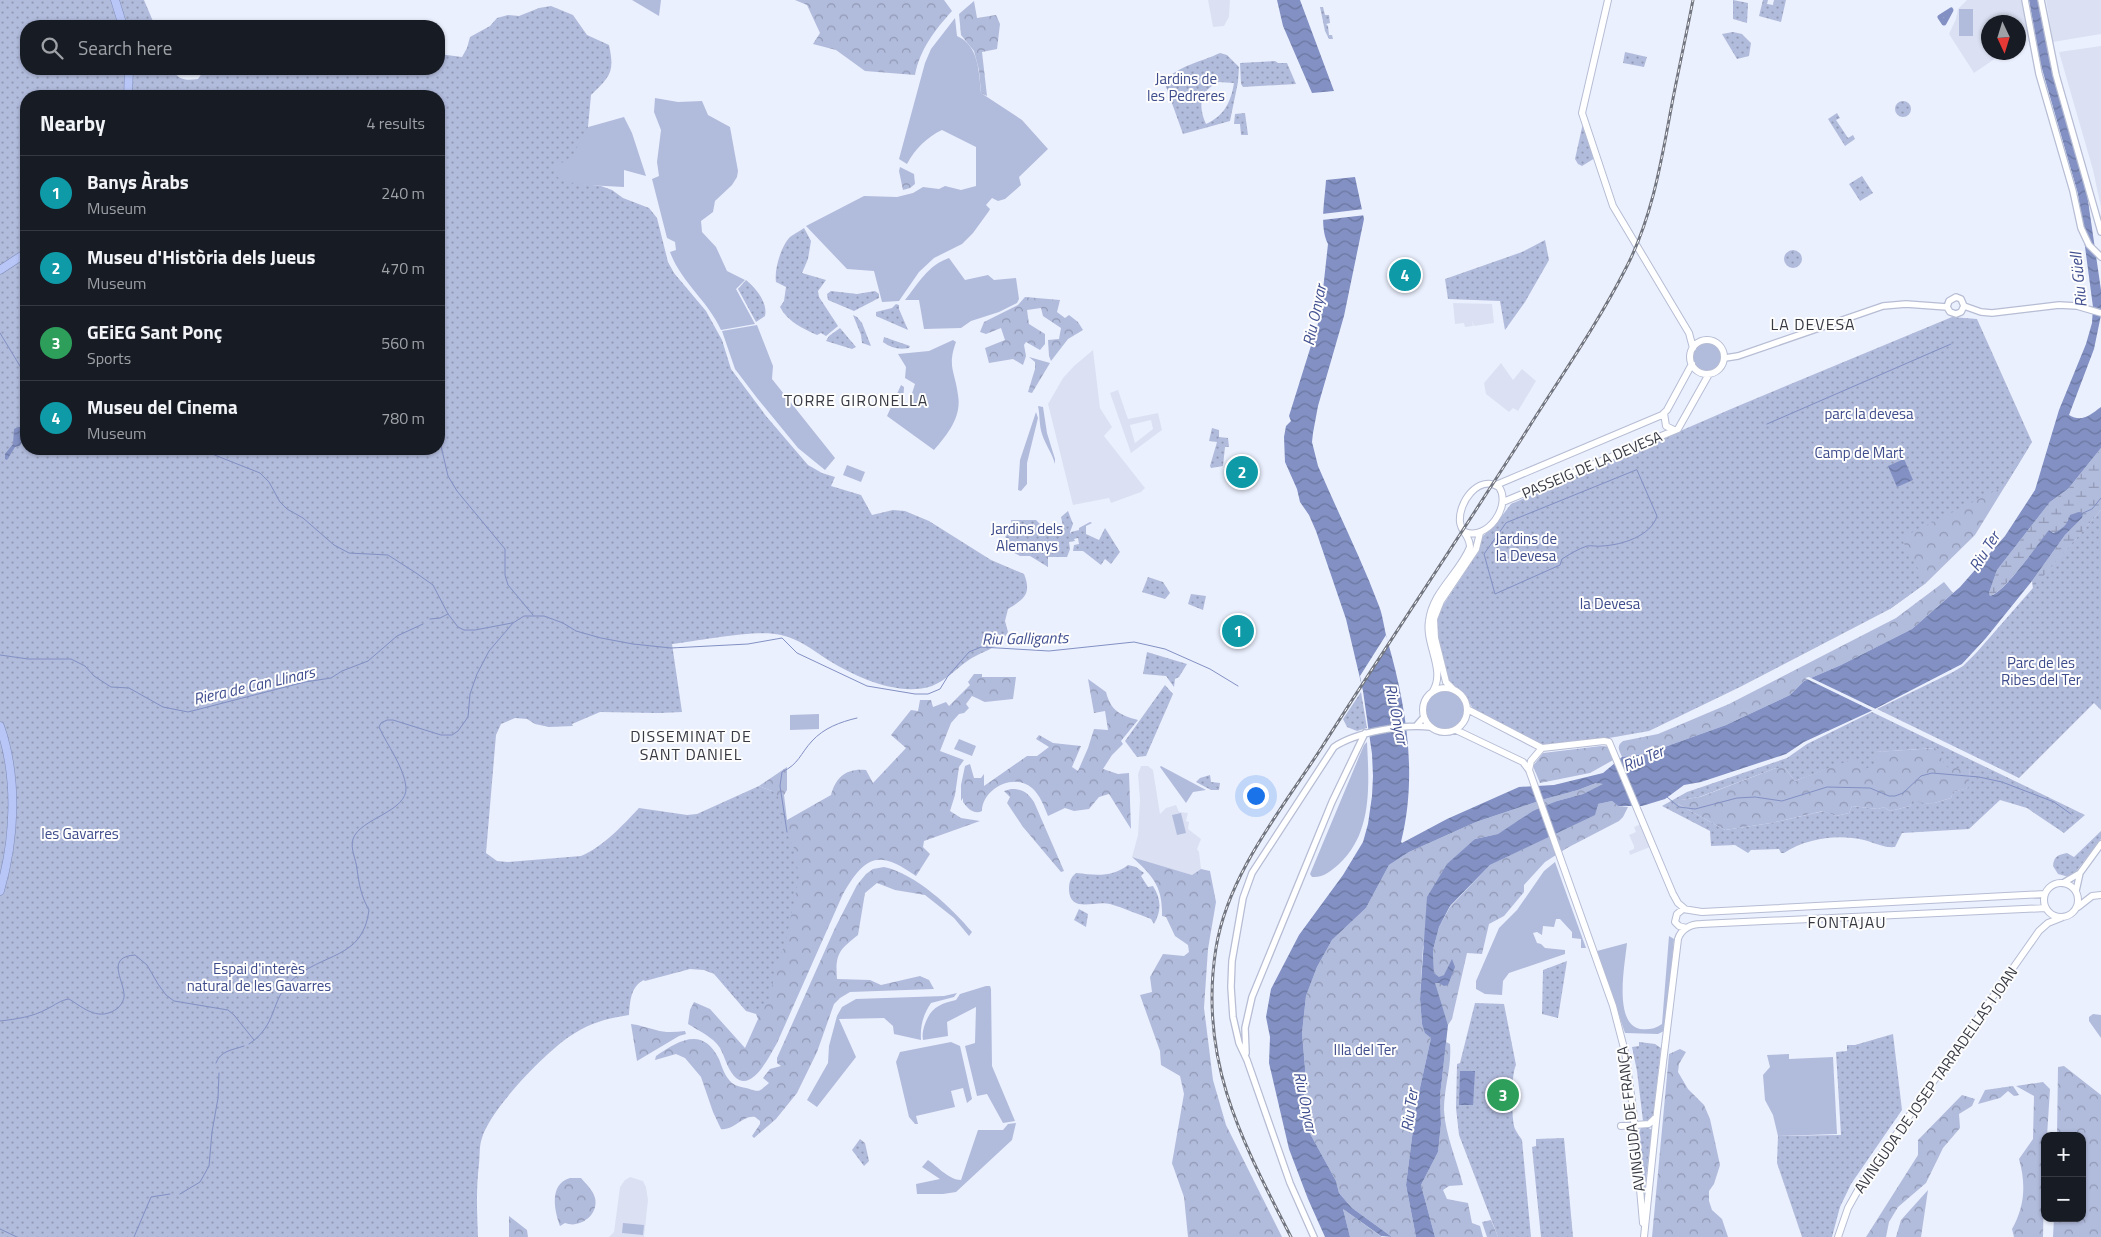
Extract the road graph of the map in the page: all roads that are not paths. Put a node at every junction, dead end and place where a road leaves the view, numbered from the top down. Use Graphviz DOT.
graph roads {
  1 [pos="115,0"];
  2 [pos="1608,0"];
  3 [pos="2025,0"];
  4 [pos="2041,0"];
  5 [pos="121,20"];
  6 [pos="129,75"];
  7 [pos="128,90"];
  8 [pos="2101,232"];
  9 [pos="2100,256"];
  10 [pos="20,257"];
  11 [pos="0,270"];
  12 [pos="1964,306"];
  13 [pos="1947,308"];
  14 [pos="2101,313"];
  15 [pos="1689,332"];
  16 [pos="1703,340"];
  17 [pos="1693,348"];
  18 [pos="1724,360"];
  19 [pos="1692,364"];
  20 [pos="1709,374"];
  21 [pos="1664,413"];
  22 [pos="1678,429"];
  23 [pos="1496,485"];
  24 [pos="1503,502"];
  25 [pos="1465,532"];
  26 [pos="1480,533"];
  27 [pos="1453,689"];
  28 [pos="1433,691"];
  29 [pos="1468,709"];
  30 [pos="1424,717"];
  31 [pos="1417,725"];
  32 [pos="0,726"];
  33 [pos="1430,727"];
  34 [pos="1456,730"];
  35 [pos="1367,733"];
  36 [pos="1542,748"];
  37 [pos="1529,770"];
  38 [pos="2101,844"];
  39 [pos="2080,873"];
  40 [pos="2063,883"];
  41 [pos="0,891"];
  42 [pos="2076,892"];
  43 [pos="2045,894"];
  44 [pos="2101,895"];
  45 [pos="2092,896"];
  46 [pos="2046,908"];
  47 [pos="2077,908"];
  48 [pos="1687,910"];
  49 [pos="2063,917"];
  50 [pos="1689,927"];
  51 [pos="2043,927"];
  52 [pos="1247,1060"];
  53 [pos="1633,1109"];
  54 [pos="1657,1112"];
  55 [pos="1646,1125"];
  56 [pos="1634,1126"];
  57 [pos="1314,1237"];
  58 [pos="1644,1237"];
  59 [pos="1838,1237"];
  1 -- 5 [label="highway"];
  2 -- 15 [label="main road"];
  3 -- 9 [label="street"];
  4 -- 8 [label="street"];
  6 -- 7 [label="highway"];
  10 -- 11 [label="highway"];
  12 -- 13 [label="street"];
  12 -- 13 [label="street"];
  12 -- 14 [label="street"];
  13 -- 18 [label="street"];
  15 -- 16 [label="main road"];
  15 -- 17 [label="main road"];
  16 -- 17 [label="main road"];
  16 -- 18 [label="main road"];
  17 -- 19 [label="main road"];
  18 -- 20 [label="main road"];
  19 -- 20 [label="main road"];
  19 -- 21 [label="main road"];
  20 -- 22 [label="main road"];
  21 -- 22 [label="main road"];
  21 -- 23 [label="main road"];
  22 -- 24 [label="main road, PASSEIG DE LA DEVESA"];
  23 -- 24 [label="main road"];
  23 -- 25 [label="main road"];
  24 -- 26 [label="main road"];
  25 -- 26 [label="main road"];
  25 -- 28 [label="main road"];
  26 -- 27 [label="main road"];
  27 -- 28 [label="main road"];
  27 -- 29 [label="main road"];
  28 -- 30 [label="main road"];
  29 -- 34 [label="main road"];
  29 -- 36 [label="main road"];
  30 -- 31 [label="street"];
  30 -- 33 [label="main road"];
  31 -- 33 [label="street"];
  31 -- 35 [label="street"];
  32 -- 41 [label="highway"];
  33 -- 34 [label="main road"];
  34 -- 37 [label="main road"];
  35 -- 52 [label="street"];
  35 -- 52 [label="street"];
  36 -- 37 [label="main road"];
  36 -- 48 [label="main road"];
  37 -- 53 [label="main road, AVINGUDA DE FRANÇA"];
  38 -- 39 [label="street"];
  39 -- 40 [label="street"];
  39 -- 42 [label="street"];
  40 -- 42 [label="main road"];
  40 -- 43 [label="main road"];
  42 -- 45 [label="main road"];
  42 -- 47 [label="main road"];
  43 -- 46 [label="main road"];
  43 -- 48 [label="main road"];
  44 -- 45 [label="main road"];
  45 -- 47 [label="main road"];
  46 -- 49 [label="main road"];
  46 -- 50 [label="main road"];
  46 -- 51 [label="main road, AVINGUDA DE JOSEP TARRADELLAS I JOAN"];
  47 -- 49 [label="main road"];
  48 -- 50 [label="main road"];
  48 -- 50 [label="main road"];
  49 -- 51 [label="main road, AVINGUDA DE JOSEP TARRADELLAS I JOAN"];
  50 -- 54 [label="main road, AVINGUDA DE FRANÇA"];
  51 -- 59 [label="main road, AVINGUDA DE JOSEP TARRADELLAS I JOAN"];
  52 -- 57 [label="street"];
  53 -- 55 [label="main road"];
  53 -- 56 [label="main road, AVINGUDA DE FRANÇA"];
  53 -- 56 [label="main road"];
  54 -- 55 [label="main road"];
  54 -- 58 [label="main road, AVINGUDA DE FRANÇA"];
  55 -- 56 [label="main road"];
  56 -- 58 [label="main road, AVINGUDA DE FRANÇA"];
}
